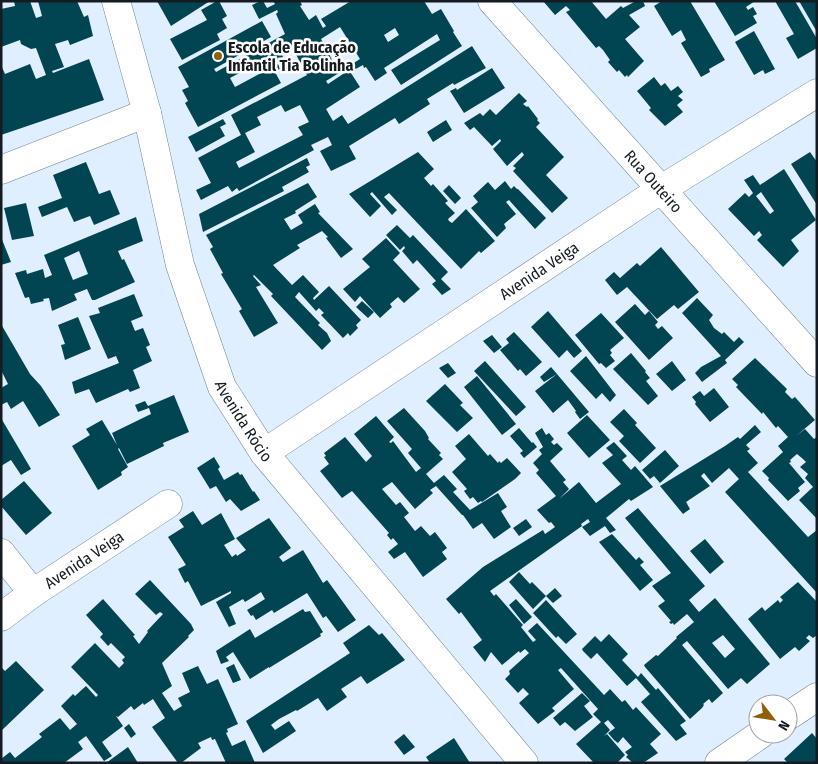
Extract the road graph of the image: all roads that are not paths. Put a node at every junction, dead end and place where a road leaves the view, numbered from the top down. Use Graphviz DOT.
graph roads {
  1 [pos="116,1"];
  2 [pos="492,1"];
  3 [pos="817,93"];
  4 [pos="147,113"];
  5 [pos="1,170"];
  6 [pos="660,190"];
  7 [pos="817,363"];
  8 [pos="264,453"];
  9 [pos="168,504"];
  10 [pos="1,553"];
  11 [pos="33,593"];
  12 [pos="1,617"];
  13 [pos="817,697"];
  14 [pos="798,709"];
  15 [pos="748,743"];
  16 [pos="524,763"];
  17 [pos="719,763"];
  1 -- 4 [label="street, Avenida Rócio"];
  2 -- 6 [label="street, Rua Outeiro"];
  3 -- 6 [label="street, Avenida Veiga"];
  4 -- 5 [label="street"];
  4 -- 8 [label="street, Avenida Rócio"];
  6 -- 7 [label="street, Rua Outeiro"];
  6 -- 8 [label="street, Avenida Veiga"];
  8 -- 16 [label="street, Avenida Rócio"];
  9 -- 11 [label="street, Avenida Veiga"];
  10 -- 11 [label="street"];
  11 -- 12 [label="street, Avenida Veiga"];
  13 -- 14 [label="street"];
  15 -- 17 [label="street"];
}
